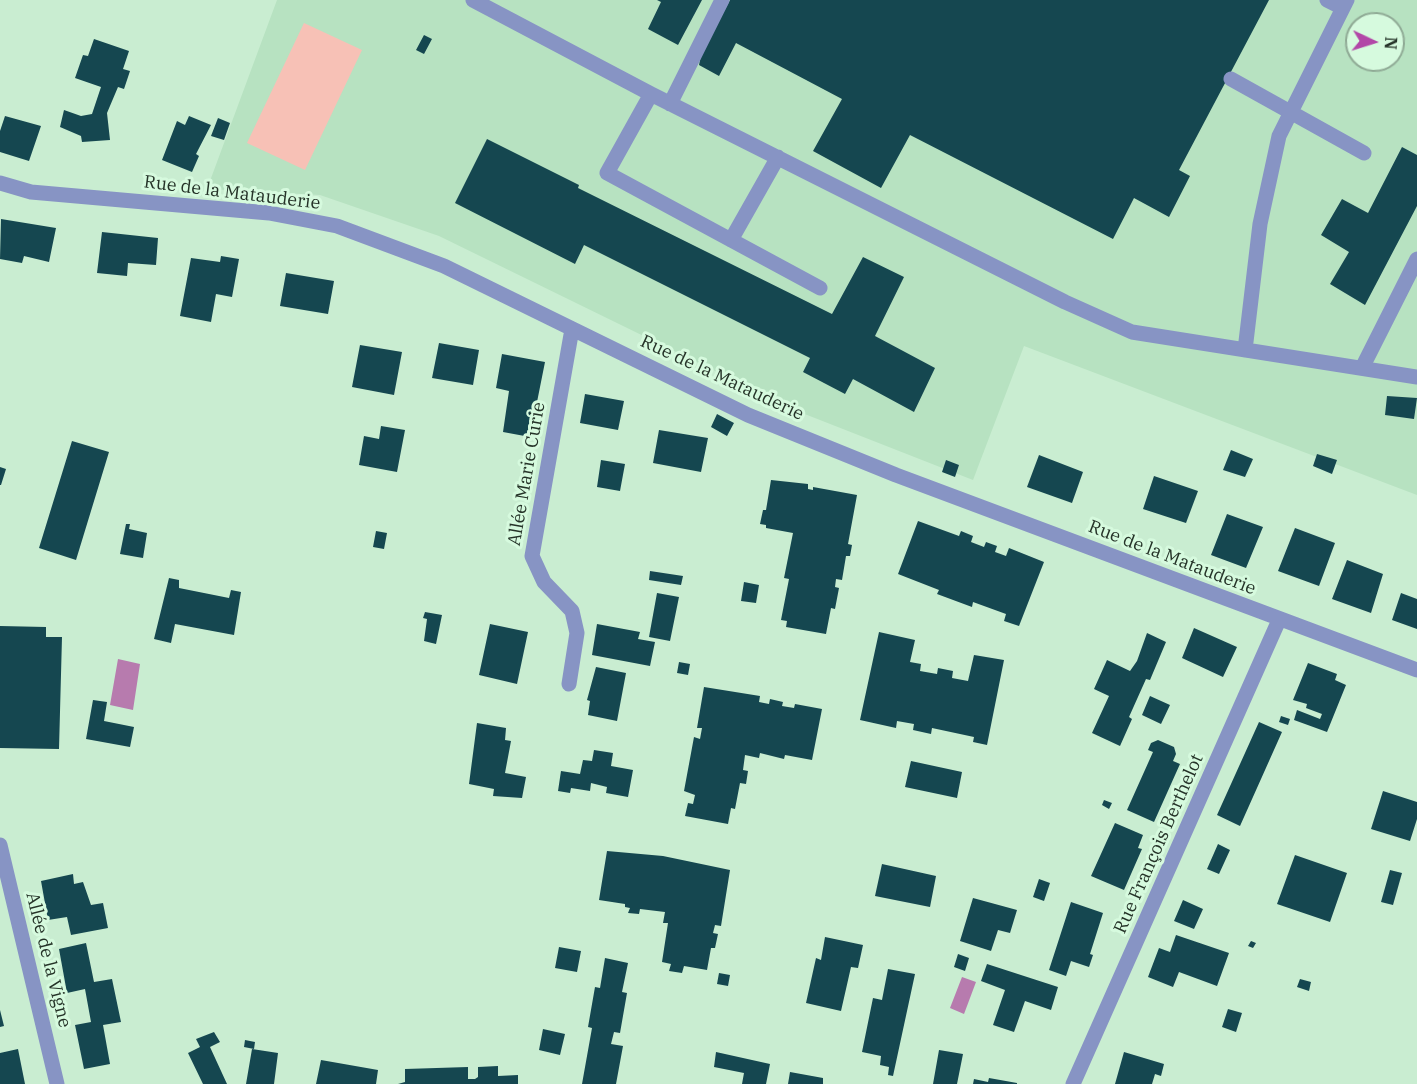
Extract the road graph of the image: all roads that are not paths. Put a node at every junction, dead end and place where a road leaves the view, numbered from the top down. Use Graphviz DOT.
graph roads {
  1 [pos="473,0"];
  2 [pos="722,0"];
  3 [pos="1327,0"];
  4 [pos="1345,4"];
  5 [pos="1231,79"];
  6 [pos="651,94"];
  7 [pos="670,104"];
  8 [pos="1289,111"];
  9 [pos="1364,153"];
  10 [pos="778,157"];
  11 [pos="0,183"];
  12 [pos="732,240"];
  13 [pos="1417,259"];
  14 [pos="820,288"];
  15 [pos="572,329"];
  16 [pos="1245,350"];
  17 [pos="1362,368"];
  18 [pos="1417,377"];
  19 [pos="1279,620"];
  20 [pos="1417,670"];
  21 [pos="569,684"];
  22 [pos="0,845"];
  23 [pos="57,1084"];
  24 [pos="1073,1084"];
  1 -- 6 [label="street"];
  2 -- 7 [label="street"];
  3 -- 4 [label="street"];
  4 -- 8 [label="street"];
  5 -- 8 [label="street"];
  6 -- 7 [label="street"];
  6 -- 12 [label="street"];
  7 -- 10 [label="street"];
  8 -- 9 [label="street"];
  8 -- 16 [label="street"];
  10 -- 12 [label="street"];
  10 -- 16 [label="street"];
  11 -- 15 [label="street, Rue de la Matauderie"];
  12 -- 14 [label="street"];
  13 -- 17 [label="street"];
  15 -- 19 [label="street, Rue de la Matauderie"];
  15 -- 21 [label="street, Allée Marie Curie"];
  16 -- 17 [label="street"];
  17 -- 18 [label="street"];
  19 -- 20 [label="street, Rue de la Matauderie"];
  19 -- 24 [label="street, Rue François Berthelot"];
  22 -- 23 [label="street, Allée de la Vigne"];
}
